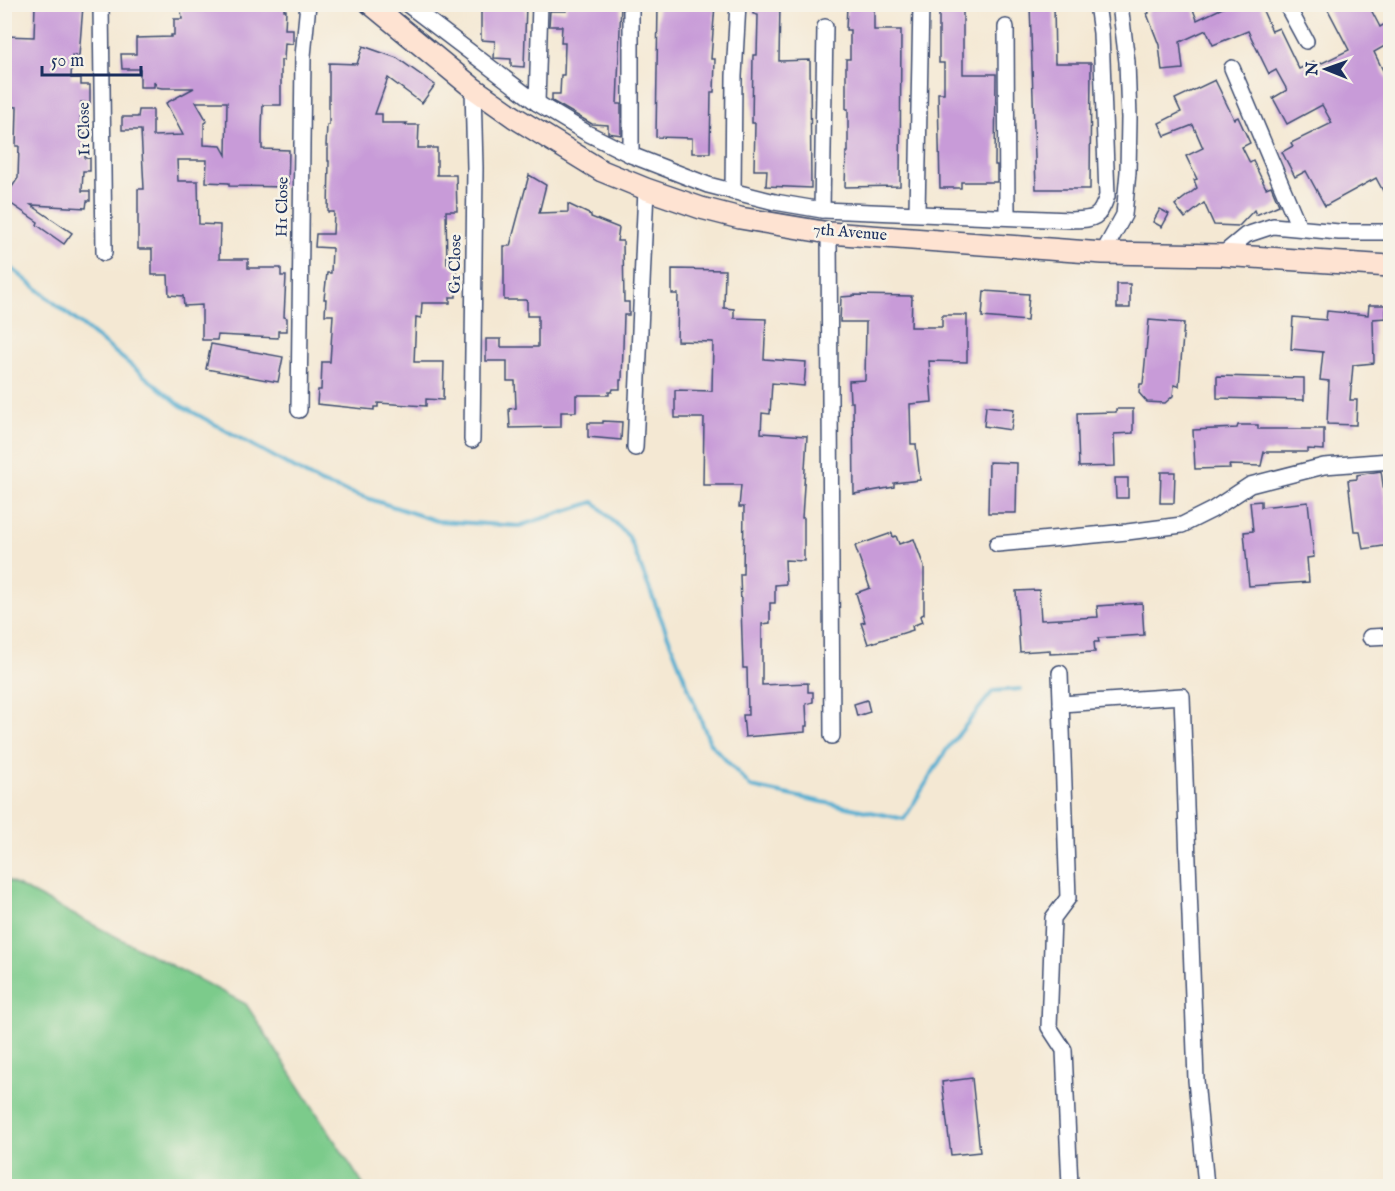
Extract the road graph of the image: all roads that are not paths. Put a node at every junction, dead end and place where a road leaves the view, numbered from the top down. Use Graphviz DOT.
graph roads {
  1 [pos="101,4"];
  2 [pos="308,4"];
  3 [pos="371,4"];
  4 [pos="407,4"];
  5 [pos="540,4"];
  6 [pos="631,4"];
  7 [pos="738,4"];
  8 [pos="921,4"];
  9 [pos="1097,4"];
  10 [pos="1120,4"];
  11 [pos="1286,4"];
  12 [pos="825,27"];
  13 [pos="1006,27"];
  14 [pos="1306,41"];
  15 [pos="1232,68"];
  16 [pos="473,88"];
  17 [pos="537,103"];
  18 [pos="631,155"];
  19 [pos="646,189"];
  20 [pos="733,192"];
  21 [pos="822,210"];
  22 [pos="917,212"];
  23 [pos="1007,216"];
  24 [pos="1299,227"];
  25 [pos="1390,232"];
  26 [pos="829,233"];
  27 [pos="104,253"];
  28 [pos="1103,253"];
  29 [pos="1222,255"];
  30 [pos="1390,266"];
  31 [pos="299,410"];
  32 [pos="472,440"];
  33 [pos="635,448"];
  34 [pos="1390,461"];
  35 [pos="997,544"];
  36 [pos="1390,636"];
  37 [pos="1370,637"];
  38 [pos="1060,674"];
  39 [pos="1061,704"];
  40 [pos="832,736"];
  41 [pos="1070,1186"];
  42 [pos="1206,1186"];
  1 -- 27 [label="street, I1 Close"];
  2 -- 31 [label="street, H1 Close"];
  3 -- 16 [label="main road, 7th Avenue"];
  4 -- 17 [label="street"];
  5 -- 17 [label="street"];
  6 -- 18 [label="street"];
  7 -- 20 [label="street"];
  8 -- 22 [label="street"];
  9 -- 23 [label="street"];
  10 -- 28 [label="street"];
  11 -- 14 [label="street"];
  12 -- 21 [label="street"];
  13 -- 23 [label="street"];
  15 -- 24 [label="street"];
  16 -- 19 [label="main road, 7th Avenue"];
  16 -- 32 [label="street, G1 Close"];
  17 -- 18 [label="street"];
  18 -- 20 [label="street"];
  19 -- 26 [label="main road, 7th Avenue"];
  19 -- 33 [label="street"];
  20 -- 21 [label="street"];
  21 -- 22 [label="street"];
  22 -- 23 [label="street"];
  24 -- 25 [label="street"];
  24 -- 29 [label="street"];
  26 -- 28 [label="main road, 7th Avenue"];
  26 -- 40 [label="street"];
  28 -- 29 [label="main road, 7th Avenue"];
  29 -- 30 [label="main road, 7th Avenue"];
  34 -- 35 [label="street"];
  36 -- 37 [label="street"];
  38 -- 39 [label="street"];
  39 -- 41 [label="street"];
  39 -- 42 [label="street"];
}
